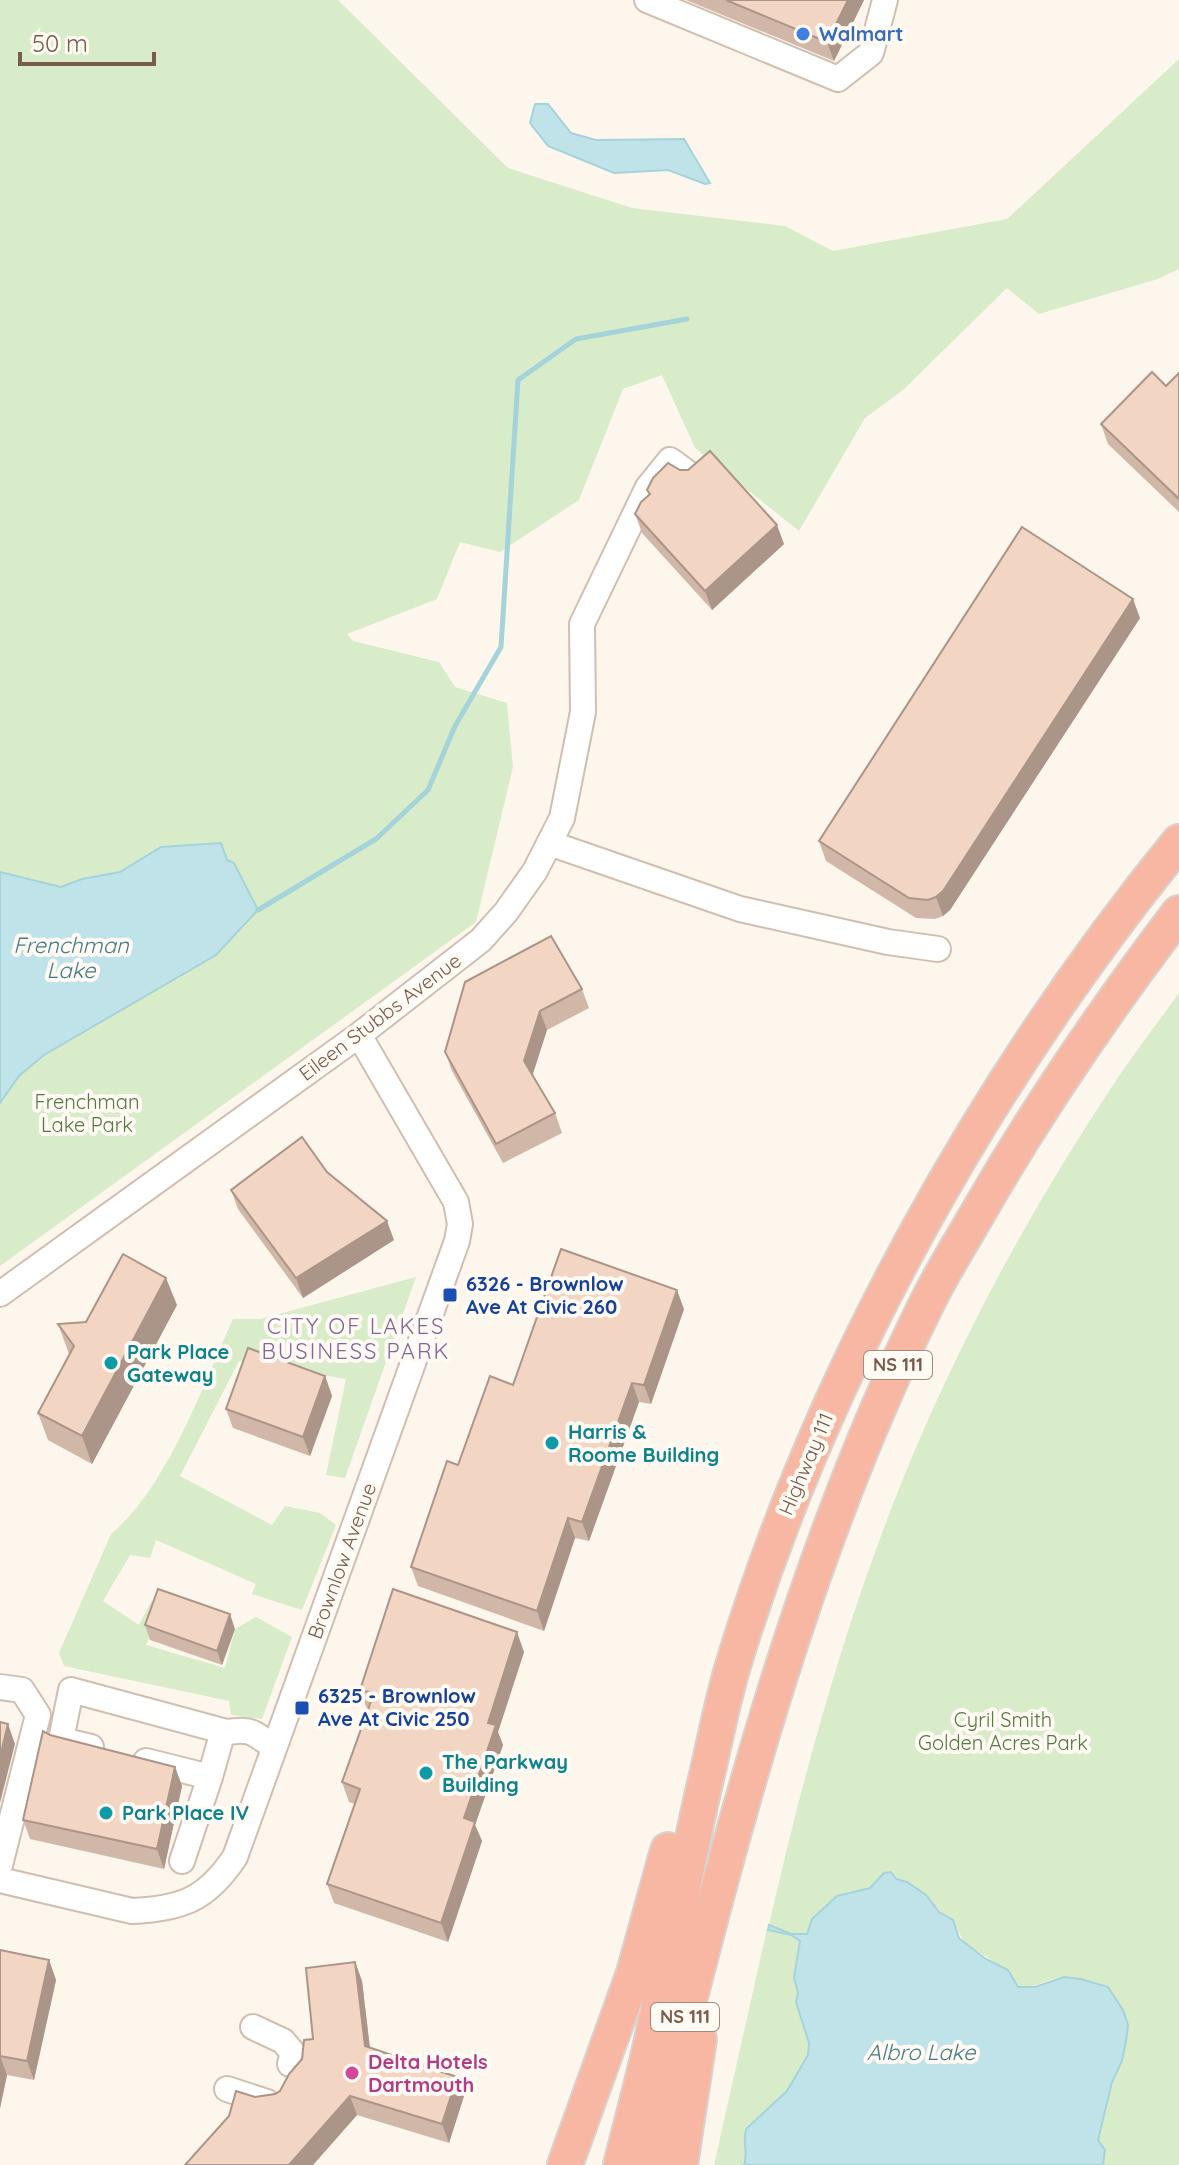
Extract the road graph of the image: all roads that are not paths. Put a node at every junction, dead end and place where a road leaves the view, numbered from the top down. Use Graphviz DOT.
graph roads {
  1 [pos="647,0"];
  2 [pos="885,0"];
  3 [pos="689,474"];
  4 [pos="1179,842"];
  5 [pos="549,843"];
  6 [pos="1179,913"];
  7 [pos="938,949"];
  8 [pos="359,1035"];
  9 [pos="0,1294"];
  10 [pos="734,1661"];
  11 [pos="0,1687"];
  12 [pos="227,1732"];
  13 [pos="270,1744"];
  14 [pos="210,1777"];
  15 [pos="182,1861"];
  16 [pos="0,1865"];
  17 [pos="724,1868"];
  18 [pos="0,1880"];
  19 [pos="253,2027"];
  20 [pos="227,2089"];
  21 [pos="565,2165"];
  22 [pos="621,2165"];
  23 [pos="647,2165"];
  24 [pos="680,2165"];
  1 -- 2 [label="street"];
  3 -- 5 [label="street, Eileen Stubbs Avenue"];
  4 -- 10 [label="highway, Highway 111 / NS 111"];
  5 -- 7 [label="street"];
  5 -- 8 [label="street, Eileen Stubbs Avenue"];
  6 -- 17 [label="highway, NS 111"];
  8 -- 9 [label="street, Eileen Stubbs Avenue"];
  8 -- 13 [label="street, Brownlow Avenue"];
  10 -- 21 [label="highway"];
  10 -- 22 [label="highway, Highway 111 / NS 111"];
  11 -- 16 [label="street"];
  12 -- 13 [label="street"];
  12 -- 14 [label="street"];
  12 -- 14 [label="street"];
  13 -- 18 [label="street, Brownlow Avenue"];
  14 -- 15 [label="street"];
  17 -- 23 [label="highway, NS 111"];
  17 -- 24 [label="highway"];
  19 -- 20 [label="street"];
}
